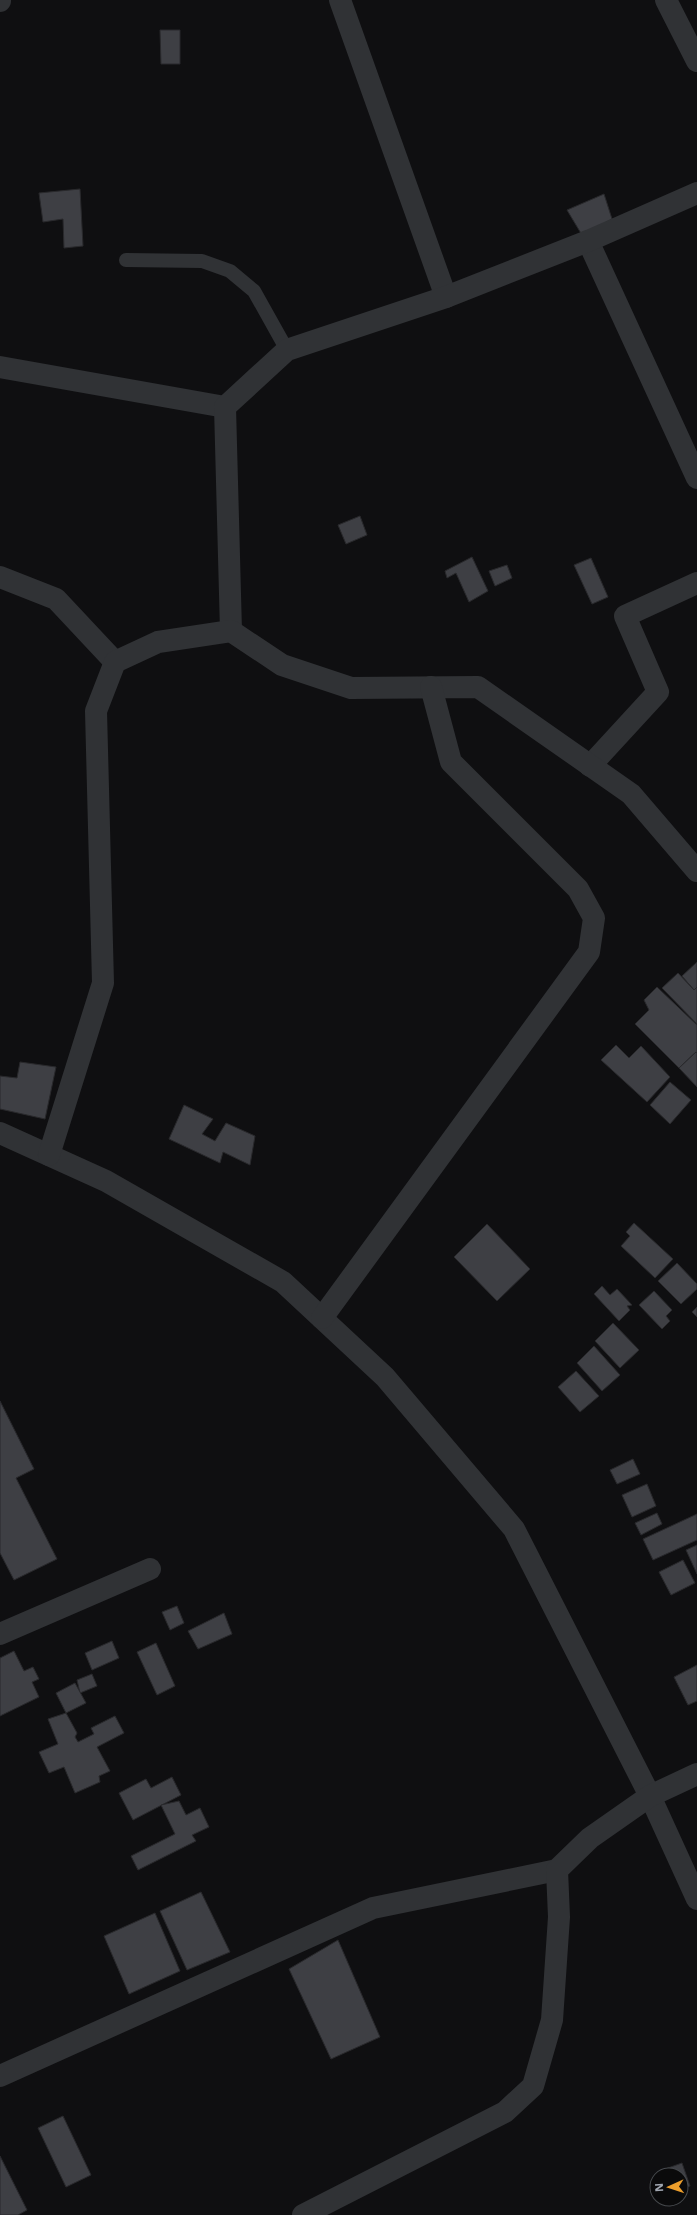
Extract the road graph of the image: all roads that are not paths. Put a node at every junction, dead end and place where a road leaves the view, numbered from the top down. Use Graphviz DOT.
graph roads {
  1 [pos="340,0"];
  2 [pos="666,0"];
  3 [pos="697,62"];
  4 [pos="697,193"];
  5 [pos="588,241"];
  6 [pos="126,260"];
  7 [pos="446,297"];
  8 [pos="288,350"];
  9 [pos="0,367"];
  10 [pos="225,407"];
  11 [pos="697,478"];
  12 [pos="0,577"];
  13 [pos="697,583"];
  14 [pos="231,631"];
  15 [pos="115,662"];
  16 [pos="431,687"];
  17 [pos="590,766"];
  18 [pos="697,871"];
  19 [pos="0,1133"];
  20 [pos="49,1155"];
  21 [pos="322,1318"];
  22 [pos="150,1569"];
  23 [pos="0,1634"];
  24 [pos="697,1774"];
  25 [pos="650,1796"];
  26 [pos="557,1870"];
  27 [pos="697,1899"];
  28 [pos="0,2076"];
  29 [pos="303,2215"];
  1 -- 7 [label="street"];
  2 -- 3 [label="street"];
  4 -- 5 [label="street"];
  5 -- 7 [label="street"];
  5 -- 11 [label="street"];
  6 -- 8 [label="lane"];
  7 -- 8 [label="street"];
  8 -- 10 [label="street"];
  9 -- 10 [label="street"];
  10 -- 14 [label="street"];
  12 -- 15 [label="street"];
  13 -- 17 [label="street"];
  14 -- 15 [label="street"];
  14 -- 16 [label="street"];
  15 -- 20 [label="street"];
  16 -- 17 [label="street"];
  16 -- 21 [label="street"];
  17 -- 18 [label="street"];
  19 -- 20 [label="street"];
  20 -- 21 [label="street"];
  21 -- 25 [label="street"];
  22 -- 23 [label="street"];
  24 -- 25 [label="street"];
  25 -- 26 [label="street"];
  25 -- 27 [label="street"];
  26 -- 28 [label="street"];
  26 -- 29 [label="street"];
}
